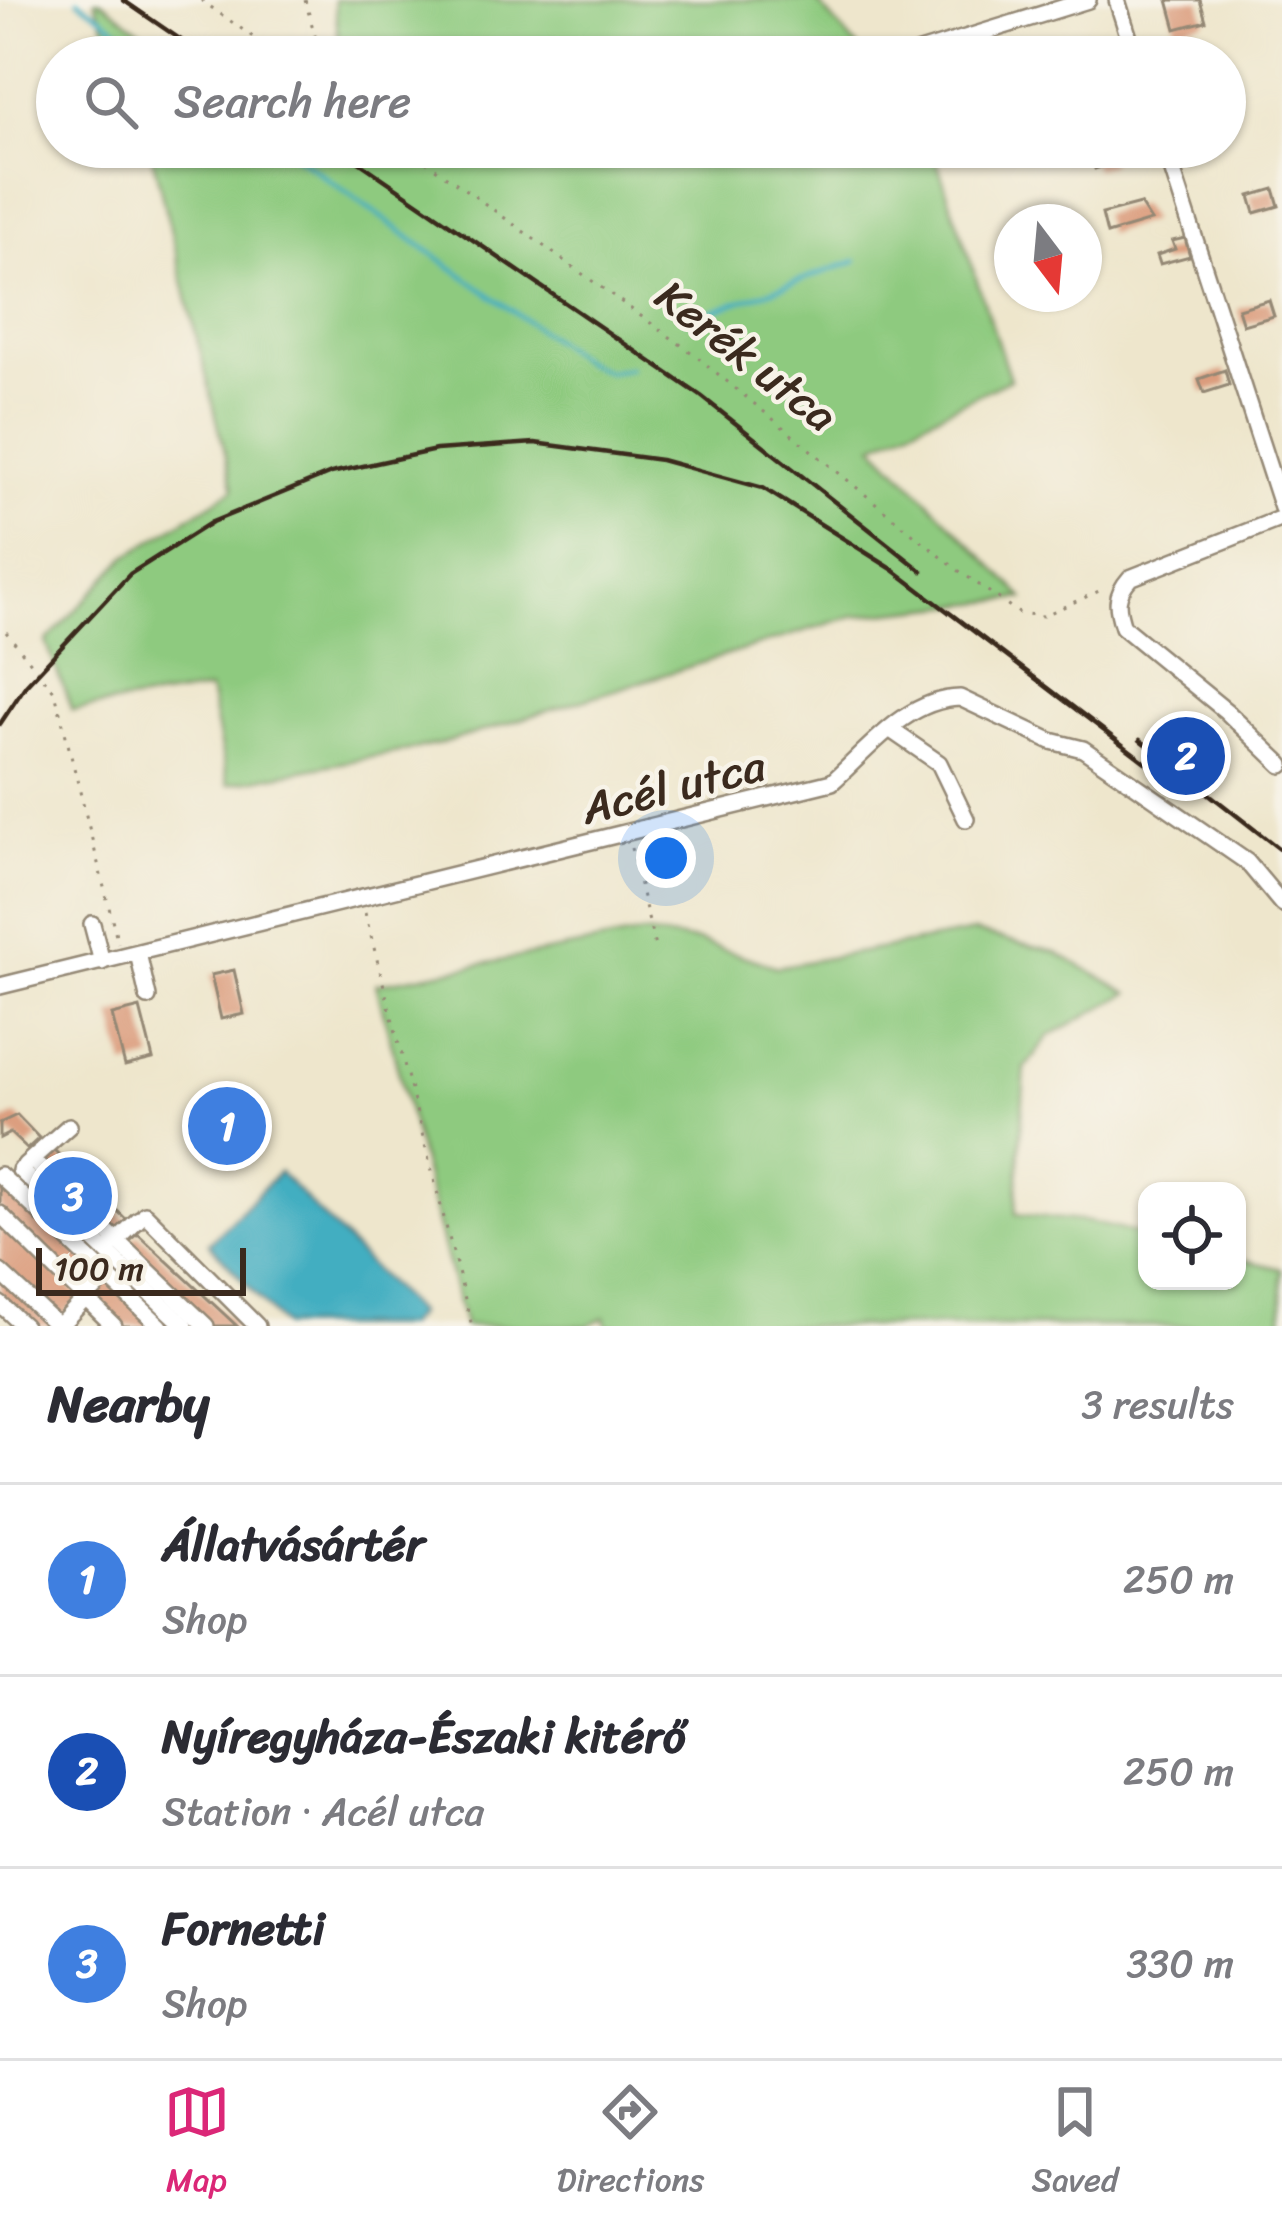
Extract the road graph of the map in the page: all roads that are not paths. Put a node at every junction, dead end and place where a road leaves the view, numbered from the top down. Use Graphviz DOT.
graph roads {
  1 [pos="1088,0"];
  2 [pos="1117,0"];
  3 [pos="972,36"];
  4 [pos="1128,36"];
  5 [pos="1172,168"];
  6 [pos="1282,508"];
  7 [pos="1282,518"];
  8 [pos="891,730"];
  9 [pos="1282,765"];
  10 [pos="966,819"];
  11 [pos="1282,904"];
  12 [pos="92,925"];
  13 [pos="129,955"];
  14 [pos="102,962"];
  15 [pos="0,986"];
  16 [pos="148,997"];
  17 [pos="69,1126"];
  18 [pos="26,1165"];
  19 [pos="0,1173"];
  20 [pos="0,1214"];
  21 [pos="111,1245"];
  22 [pos="93,1263"];
  23 [pos="0,1271"];
  24 [pos="107,1276"];
  25 [pos="86,1298"];
  26 [pos="0,1304"];
  27 [pos="24,1326"];
  28 [pos="58,1326"];
  29 [pos="114,1326"];
  30 [pos="160,1326"];
  31 [pos="185,1326"];
  32 [pos="206,1326"];
  33 [pos="257,1326"];
  1 -- 3 [label="street"];
  2 -- 4 [label="street"];
  5 -- 6 [label="street"];
  7 -- 9 [label="street"];
  8 -- 10 [label="street"];
  8 -- 11 [label="street, Acél utca"];
  8 -- 13 [label="street, Acél utca"];
  12 -- 14 [label="street"];
  13 -- 14 [label="street, Acél utca"];
  13 -- 16 [label="street"];
  14 -- 15 [label="street, Acél utca"];
  17 -- 18 [label="street"];
  18 -- 19 [label="street"];
  18 -- 21 [label="street"];
  19 -- 22 [label="street"];
  20 -- 25 [label="street"];
  21 -- 22 [label="street"];
  21 -- 31 [label="street"];
  21 -- 32 [label="street"];
  21 -- 33 [label="street"];
  22 -- 24 [label="street"];
  23 -- 28 [label="street"];
  24 -- 25 [label="street"];
  24 -- 30 [label="street"];
  25 -- 28 [label="street"];
  25 -- 29 [label="street"];
  26 -- 27 [label="street"];
}
